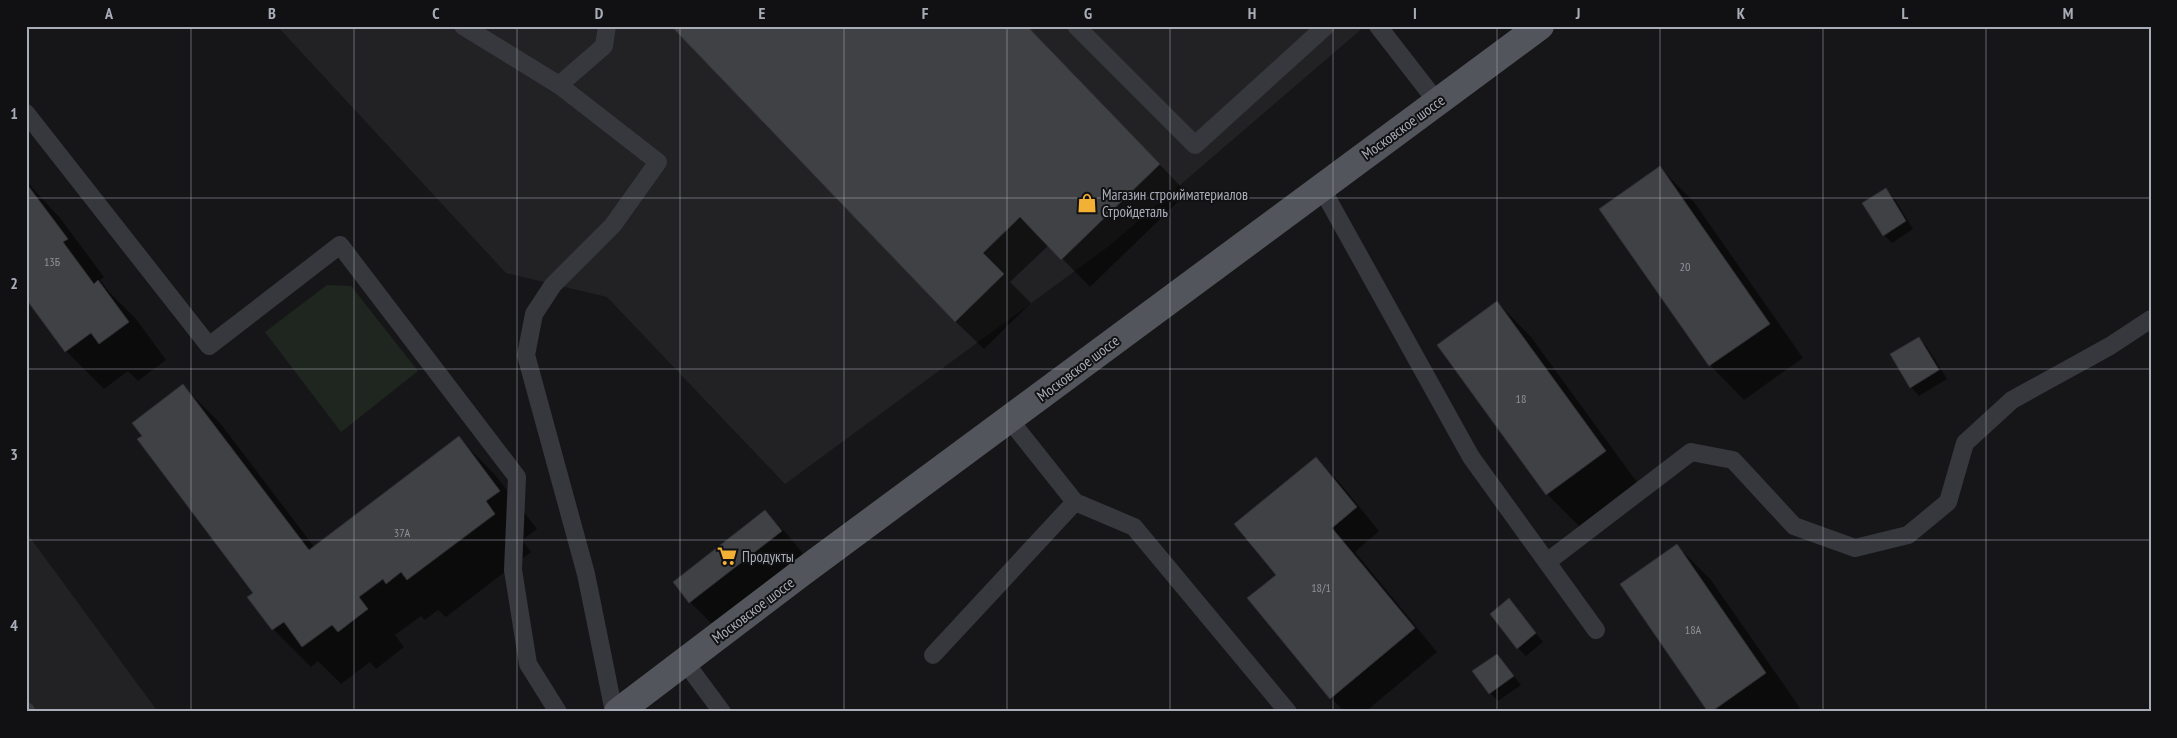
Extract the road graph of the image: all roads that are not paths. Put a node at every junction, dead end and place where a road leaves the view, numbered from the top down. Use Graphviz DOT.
graph roads {
  1 [pos="463,26"];
  2 [pos="607,26"];
  3 [pos="1076,26"];
  4 [pos="1326,26"];
  5 [pos="1378,26"];
  6 [pos="1540,26"];
  7 [pos="559,85"];
  8 [pos="1437,102"];
  9 [pos="26,113"];
  10 [pos="1321,187"];
  11 [pos="2151,319"];
  12 [pos="1009,419"];
  13 [pos="1075,502"];
  14 [pos="1547,562"];
  15 [pos="1596,630"];
  16 [pos="933,655"];
  17 [pos="684,662"];
  18 [pos="558,712"];
  19 [pos="616,712"];
  20 [pos="722,712"];
  21 [pos="1288,712"];
  1 -- 7 [label="lane"];
  2 -- 7 [label="lane"];
  3 -- 4 [label="lane"];
  5 -- 8 [label="lane"];
  6 -- 8 [label="main road, Московское шоссе"];
  7 -- 19 [label="lane"];
  8 -- 10 [label="main road, Московское шоссе"];
  9 -- 18 [label="lane"];
  10 -- 12 [label="main road, Московское шоссе"];
  10 -- 14 [label="lane"];
  11 -- 14 [label="lane"];
  12 -- 13 [label="lane"];
  12 -- 17 [label="main road, Московское шоссе"];
  13 -- 16 [label="lane"];
  13 -- 21 [label="lane"];
  14 -- 15 [label="lane"];
  17 -- 19 [label="main road, Московское шоссе"];
  17 -- 20 [label="lane"];
}
